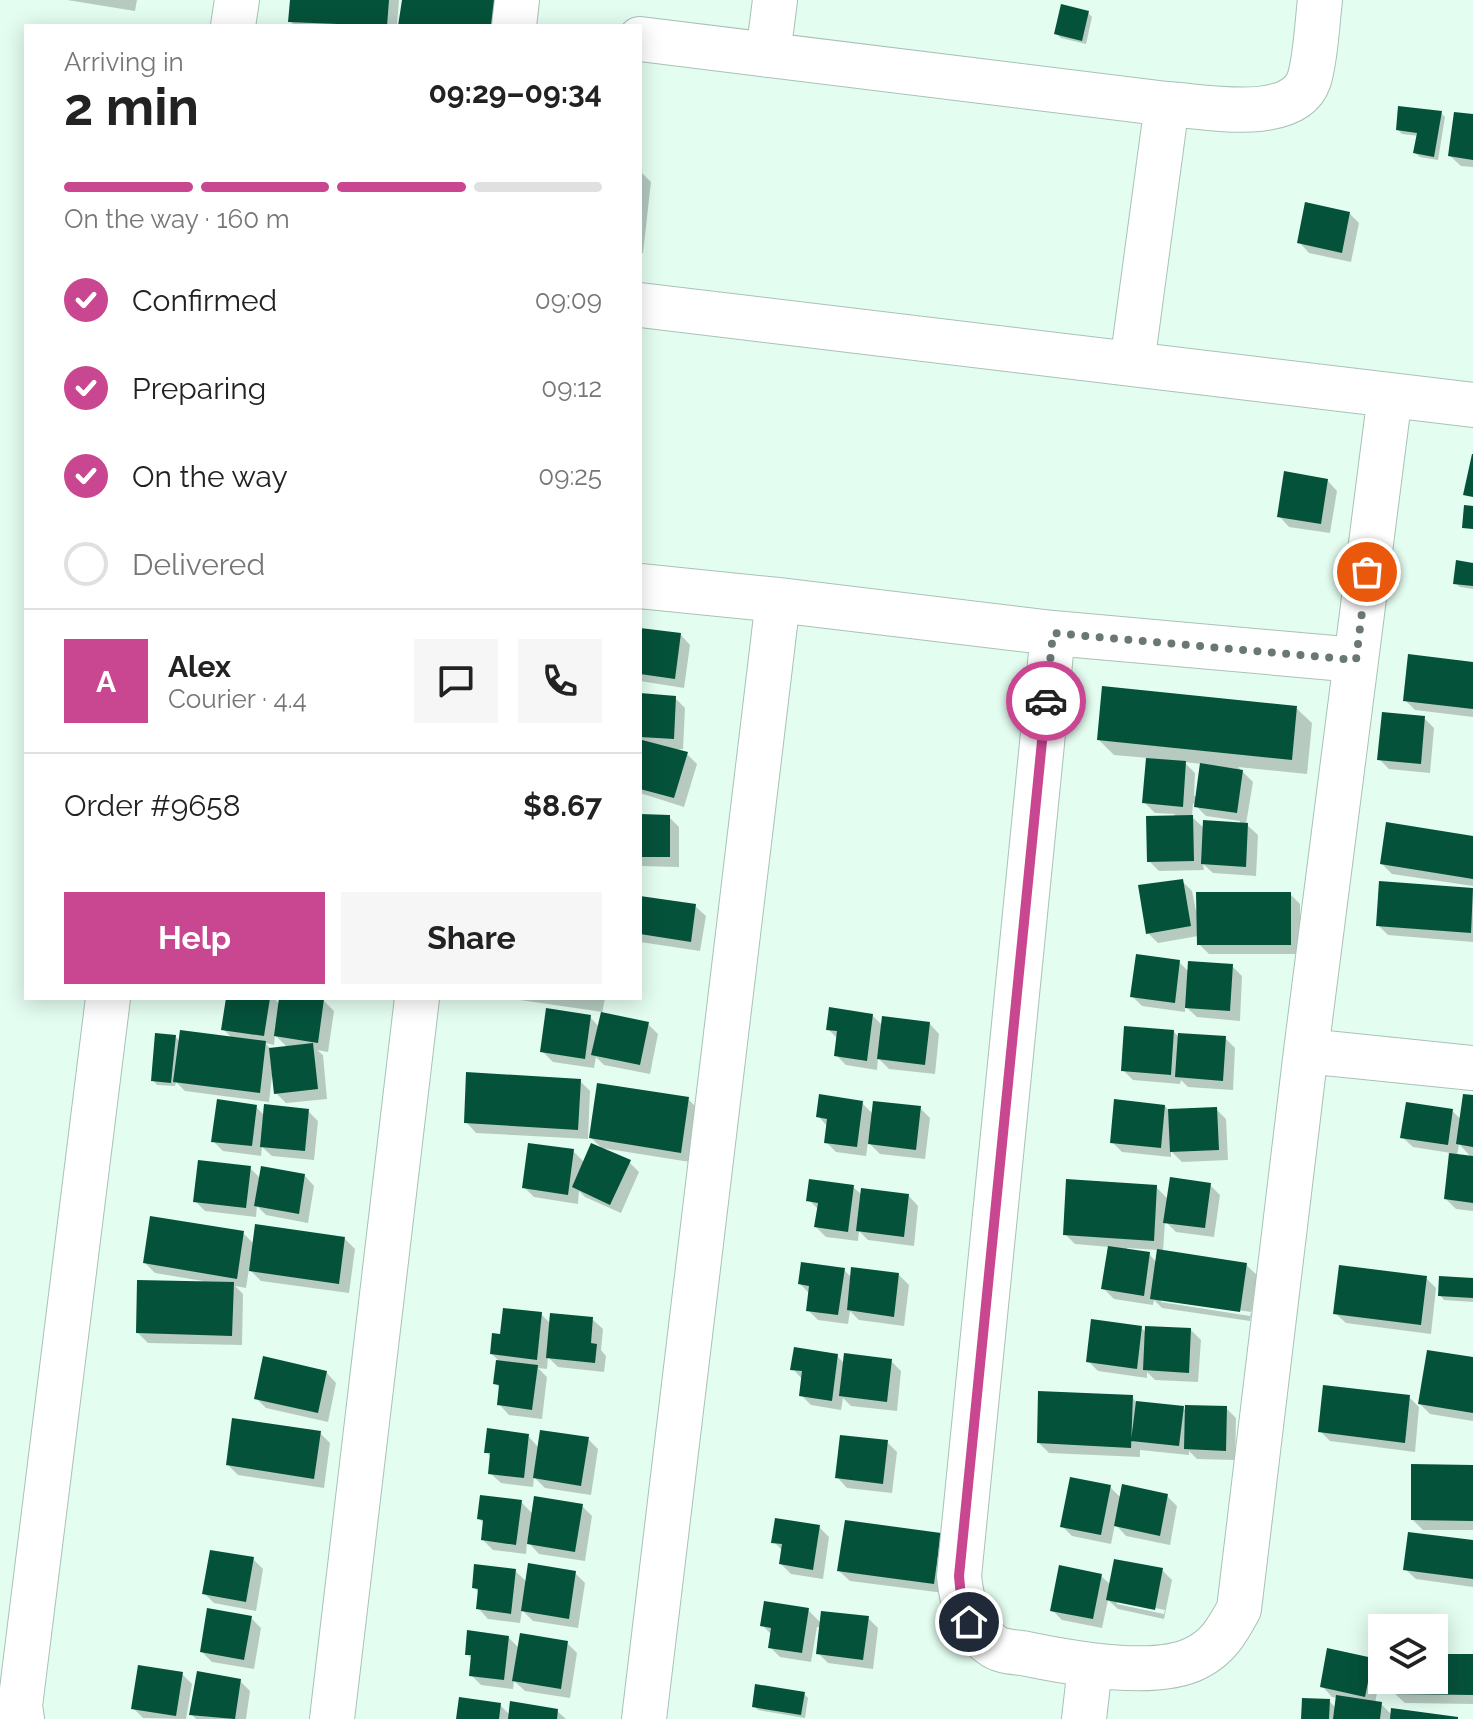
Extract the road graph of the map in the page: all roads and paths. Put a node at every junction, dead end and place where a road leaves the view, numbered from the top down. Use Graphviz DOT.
graph roads {
  1 [pos="237,0"];
  2 [pos="775,0"];
  3 [pos="1320,0"];
  4 [pos="233,24"];
  5 [pos="642,39"];
  6 [pos="768,55"];
  7 [pos="1167,104"];
  8 [pos="642,305"];
  9 [pos="1132,364"];
  10 [pos="1390,395"];
  11 [pos="1473,405"];
  12 [pos="642,586"];
  13 [pos="778,600"];
  14 [pos="1053,633"];
  15 [pos="1356,660"];
  16 [pos="108,1000"];
  17 [pos="417,1000"];
  18 [pos="1306,1051"];
  19 [pos="1473,1068"];
  20 [pos="1090,1667"];
  21 [pos="14,1710"];
  22 [pos="332,1719"];
  23 [pos="644,1719"];
  24 [pos="1084,1719"];
  1 -- 4 [label="street"];
  2 -- 6 [label="street"];
  3 -- 7 [label="street"];
  5 -- 6 [label="street"];
  6 -- 7 [label="street"];
  7 -- 9 [label="street"];
  8 -- 9 [label="street"];
  9 -- 10 [label="street"];
  10 -- 11 [label="street"];
  10 -- 15 [label="street"];
  12 -- 13 [label="street"];
  13 -- 14 [label="street"];
  13 -- 23 [label="street"];
  14 -- 15 [label="street"];
  14 -- 20 [label="street"];
  15 -- 18 [label="street"];
  16 -- 21 [label="street"];
  17 -- 22 [label="street"];
  18 -- 19 [label="street"];
  18 -- 20 [label="street"];
  20 -- 24 [label="street"];
}
